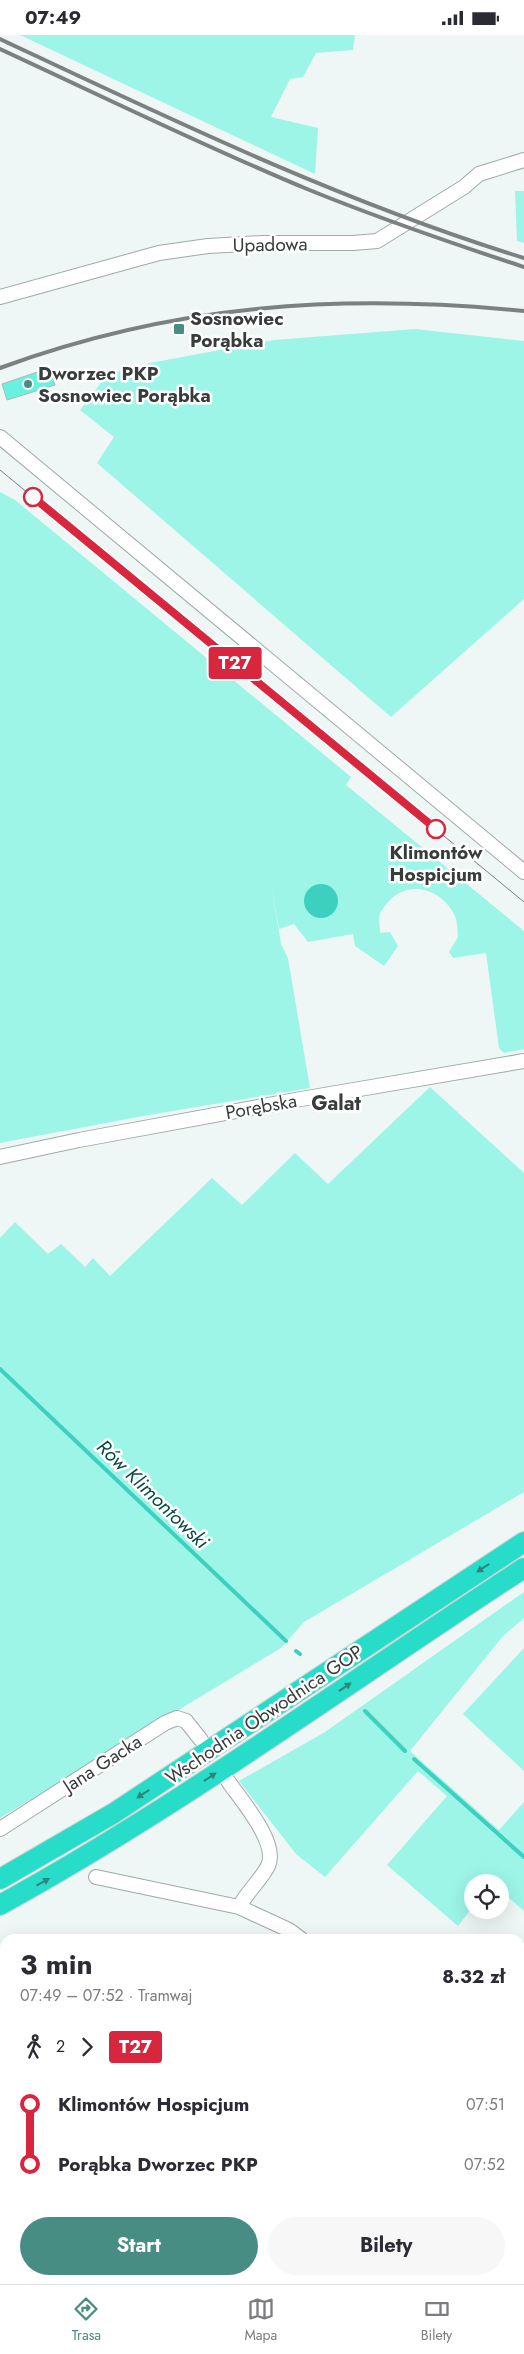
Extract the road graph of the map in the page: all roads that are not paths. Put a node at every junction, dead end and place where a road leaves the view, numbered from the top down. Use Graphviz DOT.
graph roads {
  1 [pos="524,160"];
  2 [pos="0,297"];
  3 [pos="0,437"];
  4 [pos="524,872"];
  5 [pos="524,1061"];
  6 [pos="0,1157"];
  7 [pos="524,1542"];
  8 [pos="524,1568"];
  9 [pos="201,1740"];
  10 [pos="228,1781"];
  11 [pos="0,1829"];
  12 [pos="96,1877"];
  13 [pos="0,1879"];
  14 [pos="0,1905"];
  15 [pos="239,1907"];
  16 [pos="293,1934"];
  1 -- 2 [label="street, Upadowa"];
  3 -- 4 [label="street"];
  5 -- 6 [label="street, Porębska"];
  7 -- 13 [label="highway, Wschodnia Obwodnica GOP, one-way"];
  14 -- 8 [label="highway, Wschodnia Obwodnica GOP, one-way"];
  9 -- 11 [label="street, Jana Gacka"];
  10 -- 15 [label="street"];
  12 -- 15 [label="street"];
  15 -- 16 [label="street"];
}
